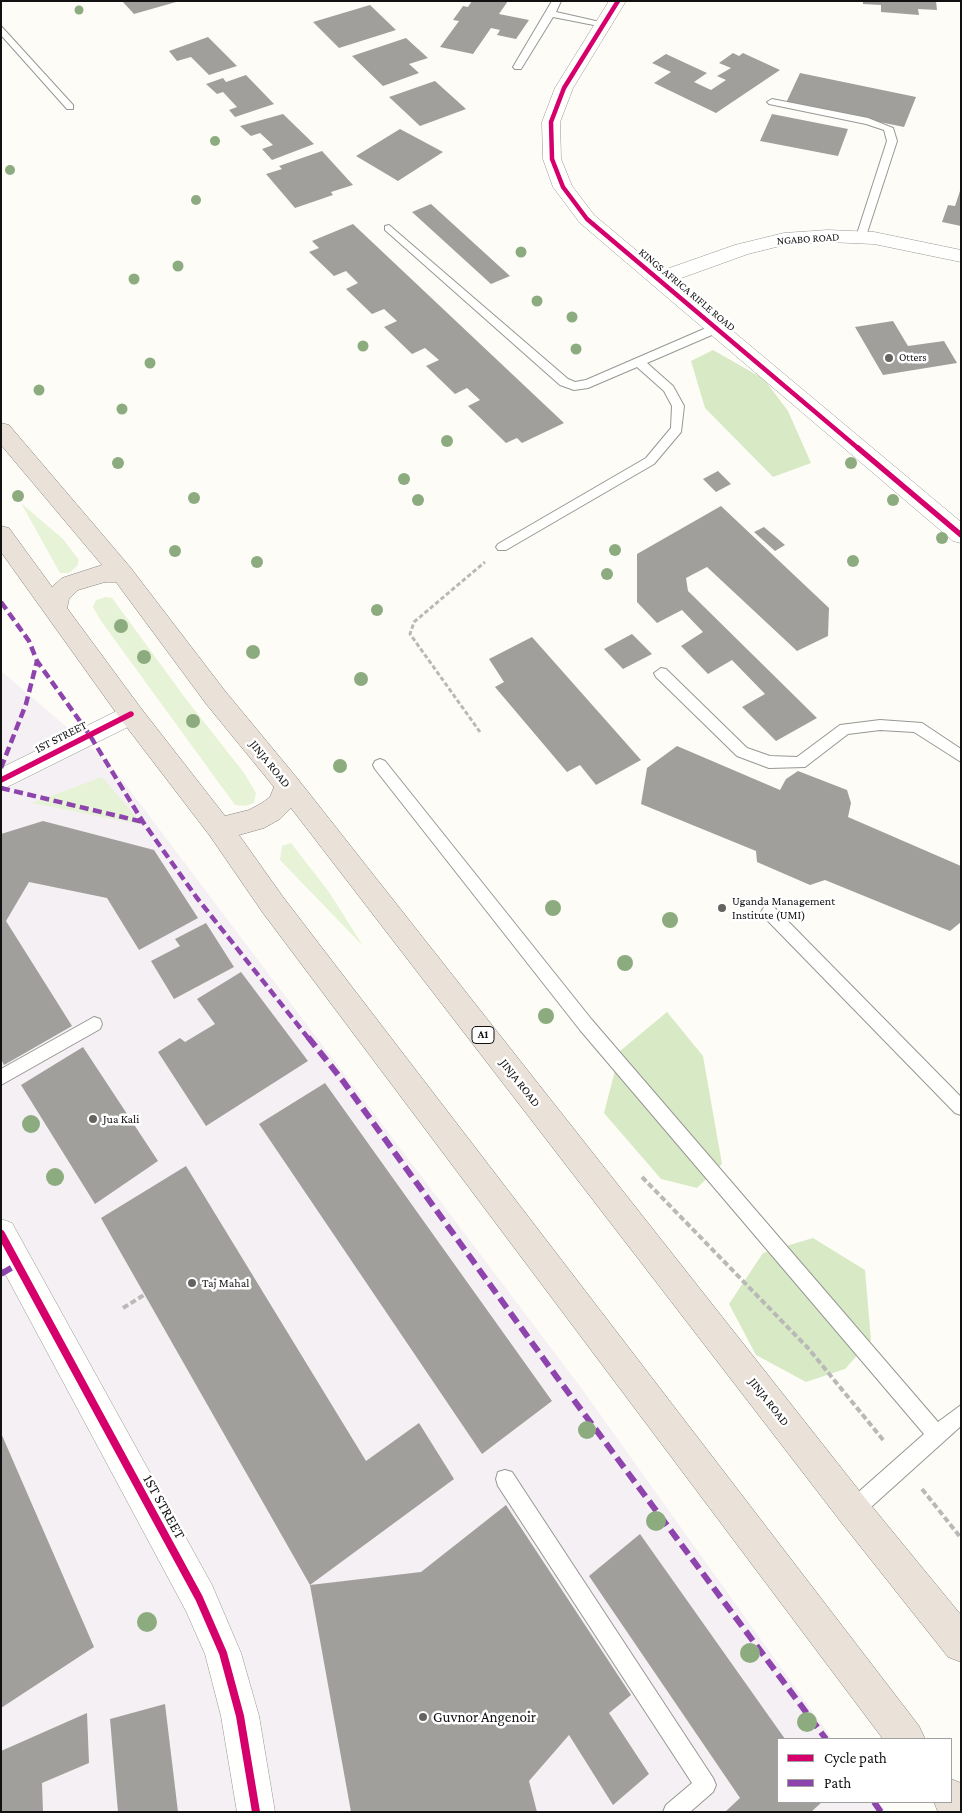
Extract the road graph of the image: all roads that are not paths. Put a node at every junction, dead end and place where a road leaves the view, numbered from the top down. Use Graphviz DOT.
graph roads {
  1 [pos="557,1"];
  2 [pos="618,1"];
  3 [pos="550,14"];
  4 [pos="604,24"];
  5 [pos="1,29"];
  6 [pos="518,67"];
  7 [pos="772,102"];
  8 [pos="70,108"];
  9 [pos="389,228"];
  10 [pos="861,237"];
  11 [pos="961,256"];
  12 [pos="659,279"];
  13 [pos="717,328"];
  14 [pos="640,362"];
  15 [pos="1,430"];
  16 [pos="1,534"];
  17 [pos="961,535"];
  18 [pos="502,547"];
  19 [pos="122,573"];
  20 [pos="55,609"];
  21 [pos="661,673"];
  22 [pos="131,714"];
  23 [pos="961,756"];
  24 [pos="380,765"];
  25 [pos="1,780"];
  26 [pos="288,785"];
  27 [pos="219,828"];
  28 [pos="769,912"];
  29 [pos="94,1024"];
  30 [pos="1,1078"];
  31 [pos="961,1108"];
  32 [pos="1,1234"];
  33 [pos="961,1414"];
  34 [pos="937,1436"];
  35 [pos="505,1480"];
  36 [pos="852,1510"];
  37 [pos="961,1644"];
  38 [pos="905,1738"];
  39 [pos="952,1799"];
  40 [pos="961,1811"];
  41 [pos="256,1812"];
  42 [pos="673,1812"];
  1 -- 3 [label="lane"];
  2 -- 4 [label="street, KINGS AFRICA RIFLE ROAD"];
  3 -- 4 [label="lane"];
  3 -- 6 [label="lane"];
  4 -- 12 [label="street, KINGS AFRICA RIFLE ROAD"];
  5 -- 8 [label="lane"];
  7 -- 10 [label="lane"];
  9 -- 14 [label="lane"];
  10 -- 11 [label="street, NGABO ROAD"];
  10 -- 12 [label="street, NGABO ROAD"];
  12 -- 13 [label="street, KINGS AFRICA RIFLE ROAD"];
  13 -- 14 [label="lane"];
  13 -- 17 [label="street, KINGS AFRICA RIFLE ROAD"];
  14 -- 18 [label="lane"];
  15 -- 19 [label="highway, JINJA ROAD / A1"];
  16 -- 20 [label="highway"];
  19 -- 20 [label="highway"];
  19 -- 26 [label="highway, JINJA ROAD / A1"];
  20 -- 22 [label="highway"];
  21 -- 23 [label="lane"];
  22 -- 25 [label="street, 1ST STREET"];
  22 -- 27 [label="highway"];
  24 -- 34 [label="lane"];
  26 -- 27 [label="highway"];
  26 -- 36 [label="highway, JINJA ROAD / A1"];
  27 -- 38 [label="highway"];
  28 -- 31 [label="lane"];
  29 -- 30 [label="lane"];
  32 -- 41 [label="street, 1ST STREET"];
  33 -- 34 [label="lane"];
  34 -- 36 [label="lane"];
  35 -- 42 [label="lane"];
  36 -- 37 [label="highway, JINJA ROAD / A1"];
  39 -- 40 [label="highway"];
}
